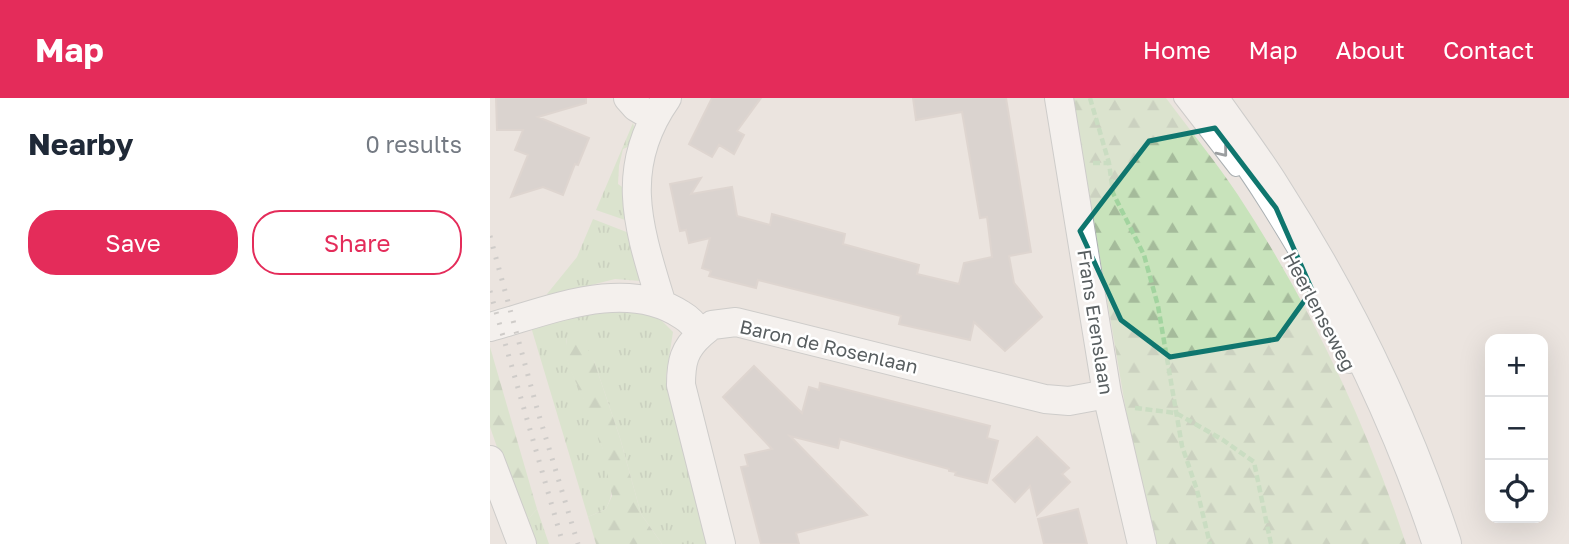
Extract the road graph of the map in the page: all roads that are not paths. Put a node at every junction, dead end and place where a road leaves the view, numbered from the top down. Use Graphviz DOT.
graph roads {
  1 [pos="628,98"];
  2 [pos="1059,98"];
  3 [pos="1181,98"];
  4 [pos="1208,98"];
  5 [pos="660,108"];
  6 [pos="1246,183"];
  7 [pos="1312,294"];
  8 [pos="662,305"];
  9 [pos="490,327"];
  10 [pos="701,334"];
  11 [pos="1356,381"];
  12 [pos="1108,401"];
  13 [pos="490,460"];
  14 [pos="522,544"];
  15 [pos="721,544"];
  16 [pos="1142,544"];
  17 [pos="1442,544"];
  1 -- 5 [label="street"];
  2 -- 12 [label="street, Frans Erenslaan"];
  3 -- 6 [label="lane, one-way"];
  4 -- 17 [label="main road, Heerlenseweg"];
  5 -- 8 [label="street"];
  7 -- 11 [label="lane, Heerlenseweg"];
  8 -- 9 [label="street"];
  8 -- 10 [label="street"];
  10 -- 12 [label="street, Baron de Rosenlaan"];
  10 -- 15 [label="street"];
  12 -- 16 [label="street, Frans Erenslaan"];
  13 -- 14 [label="street"];
}
